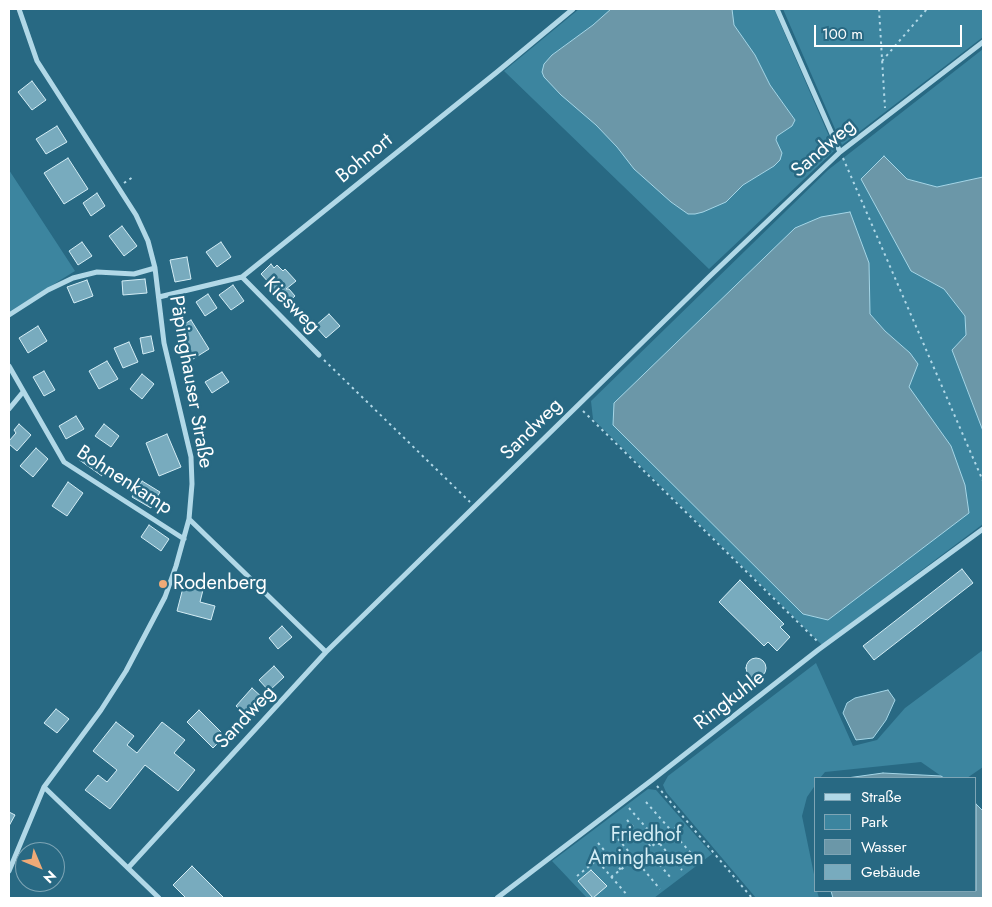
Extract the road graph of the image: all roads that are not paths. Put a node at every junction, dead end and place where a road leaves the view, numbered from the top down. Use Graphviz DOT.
graph roads {
  1 [pos="19,9"];
  2 [pos="573,9"];
  3 [pos="777,9"];
  4 [pos="983,42"];
  5 [pos="840,152"];
  6 [pos="155,268"];
  7 [pos="242,278"];
  8 [pos="159,297"];
  9 [pos="9,315"];
  10 [pos="319,355"];
  11 [pos="9,366"];
  12 [pos="23,392"];
  13 [pos="9,409"];
  14 [pos="189,519"];
  15 [pos="983,530"];
  16 [pos="184,539"];
  17 [pos="326,652"];
  18 [pos="44,787"];
  19 [pos="128,868"];
  20 [pos="9,871"];
  21 [pos="158,898"];
  22 [pos="497,898"];
  1 -- 6 [label="street, Päpinghauser Straße"];
  2 -- 7 [label="street, Bohnort"];
  3 -- 5 [label="street"];
  4 -- 5 [label="street, Sandweg"];
  5 -- 17 [label="street, Sandweg"];
  6 -- 8 [label="street, Päpinghauser Straße"];
  6 -- 9 [label="street"];
  7 -- 8 [label="street, Bohnort"];
  7 -- 10 [label="street, Kiesweg"];
  8 -- 14 [label="street, Päpinghauser Straße"];
  11 -- 12 [label="street, Bohnenkamp"];
  12 -- 13 [label="street"];
  12 -- 16 [label="street, Bohnenkamp"];
  14 -- 16 [label="street, Päpinghauser Straße"];
  14 -- 17 [label="street"];
  15 -- 22 [label="street, Ringkuhle"];
  16 -- 18 [label="street, Päpinghauser Straße"];
  17 -- 19 [label="street, Sandweg"];
  18 -- 19 [label="street"];
  18 -- 20 [label="street, Päpinghauser Straße"];
  19 -- 21 [label="street"];
}
